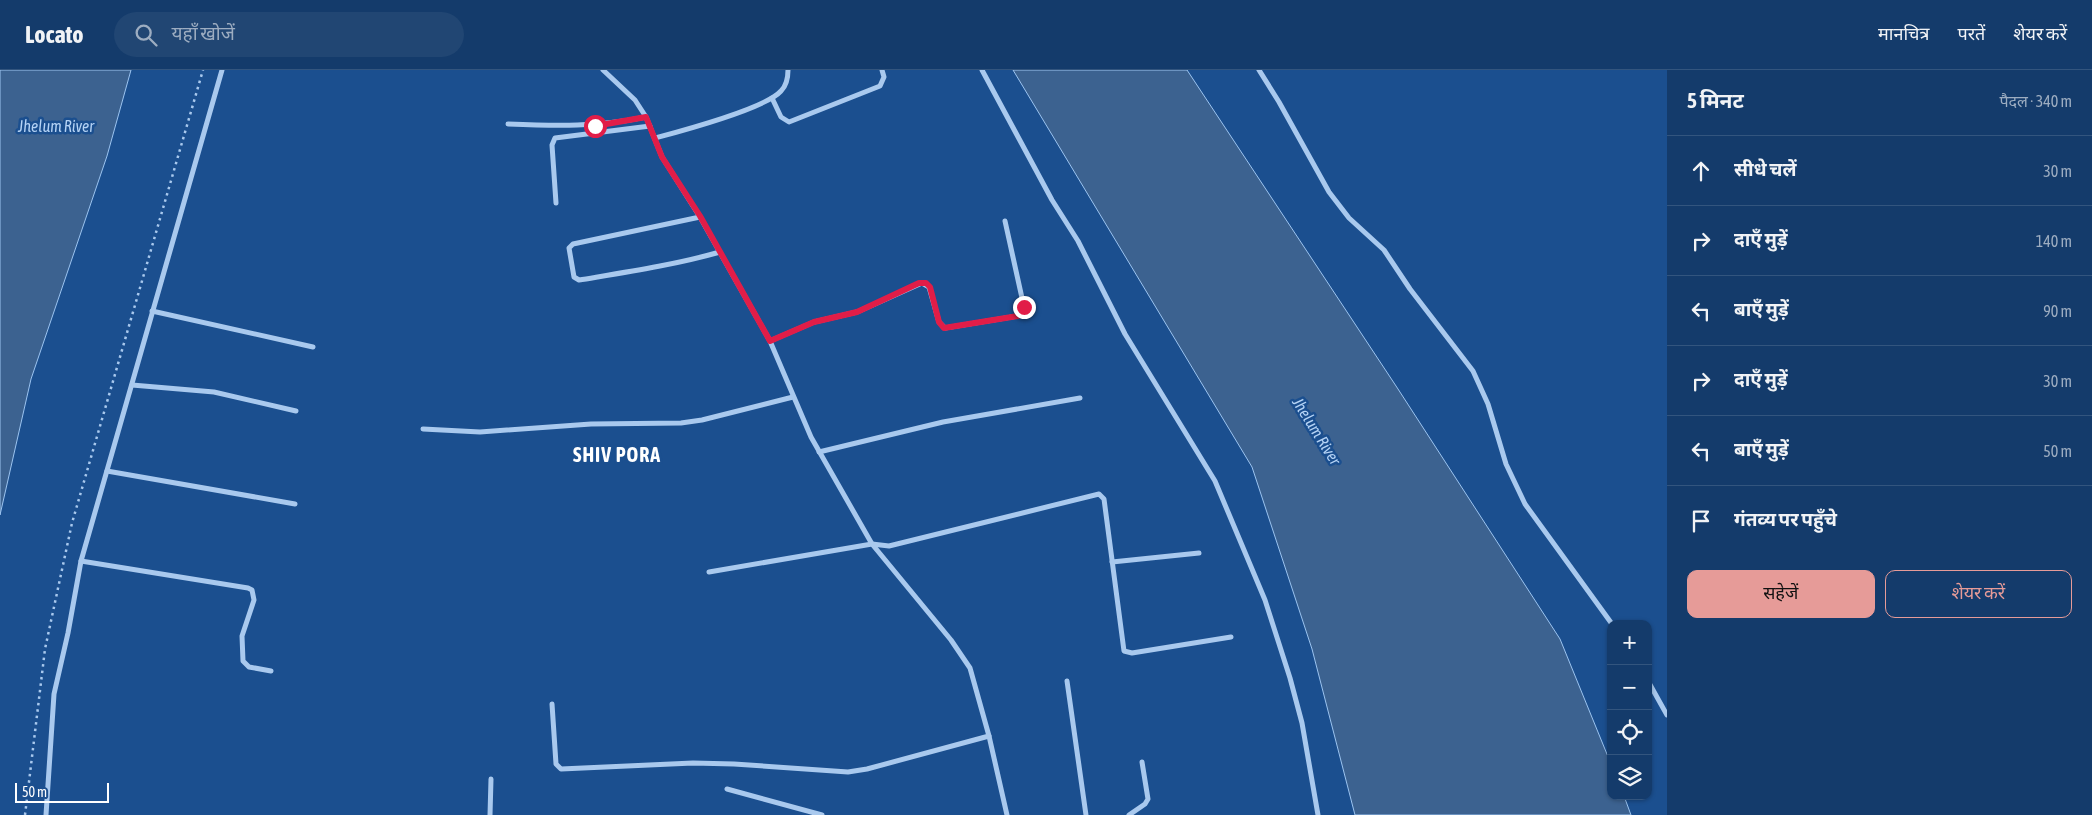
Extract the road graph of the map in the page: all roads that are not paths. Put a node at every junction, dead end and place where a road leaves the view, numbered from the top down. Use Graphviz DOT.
graph roads {
  1 [pos="222,70"];
  2 [pos="603,70"];
  3 [pos="788,70"];
  4 [pos="882,70"];
  5 [pos="982,70"];
  6 [pos="1259,70"];
  7 [pos="611,73"];
  8 [pos="772,98"];
  9 [pos="646,117"];
  10 [pos="508,124"];
  11 [pos="650,126"];
  12 [pos="655,138"];
  13 [pos="556,202"];
  14 [pos="700,216"];
  15 [pos="1005,221"];
  16 [pos="720,252"];
  17 [pos="152,311"];
  18 [pos="770,341"];
  19 [pos="313,346"];
  20 [pos="132,385"];
  21 [pos="793,397"];
  22 [pos="1080,398"];
  23 [pos="296,411"];
  24 [pos="423,429"];
  25 [pos="818,452"];
  26 [pos="108,471"];
  27 [pos="295,504"];
  28 [pos="872,544"];
  29 [pos="1199,553"];
  30 [pos="81,561"];
  31 [pos="1112,562"];
  32 [pos="709,572"];
  33 [pos="1609,620"];
  34 [pos="1231,637"];
  35 [pos="271,671"];
  36 [pos="1067,681"];
  37 [pos="1652,688"];
  38 [pos="552,704"];
  39 [pos="1667,715"];
  40 [pos="989,736"];
  41 [pos="1142,762"];
  42 [pos="491,779"];
  43 [pos="727,789"];
  44 [pos="46,815"];
  45 [pos="490,815"];
  46 [pos="822,815"];
  47 [pos="1007,815"];
  48 [pos="1086,815"];
  49 [pos="1129,815"];
  50 [pos="1318,815"];
  1 -- 17 [label="street"];
  2 -- 7 [label="street"];
  3 -- 8 [label="street"];
  4 -- 8 [label="street"];
  5 -- 50 [label="street"];
  6 -- 33 [label="street"];
  7 -- 9 [label="street"];
  8 -- 12 [label="street"];
  9 -- 10 [label="street"];
  9 -- 11 [label="street"];
  11 -- 12 [label="street"];
  11 -- 13 [label="street"];
  12 -- 14 [label="street"];
  14 -- 16 [label="street"];
  14 -- 16 [label="street"];
  15 -- 18 [label="street"];
  16 -- 18 [label="street"];
  17 -- 19 [label="street"];
  17 -- 20 [label="street"];
  18 -- 21 [label="street"];
  20 -- 23 [label="street"];
  20 -- 26 [label="street"];
  21 -- 24 [label="street"];
  21 -- 25 [label="street"];
  22 -- 25 [label="street"];
  25 -- 28 [label="street"];
  26 -- 27 [label="street"];
  26 -- 30 [label="street"];
  28 -- 31 [label="street"];
  28 -- 32 [label="street"];
  28 -- 40 [label="street"];
  29 -- 31 [label="street"];
  30 -- 35 [label="street"];
  30 -- 44 [label="street"];
  31 -- 34 [label="street"];
  36 -- 48 [label="street"];
  37 -- 39 [label="street"];
  38 -- 40 [label="street"];
  40 -- 47 [label="street"];
  41 -- 49 [label="street"];
  42 -- 45 [label="street"];
  43 -- 46 [label="street"];
}
